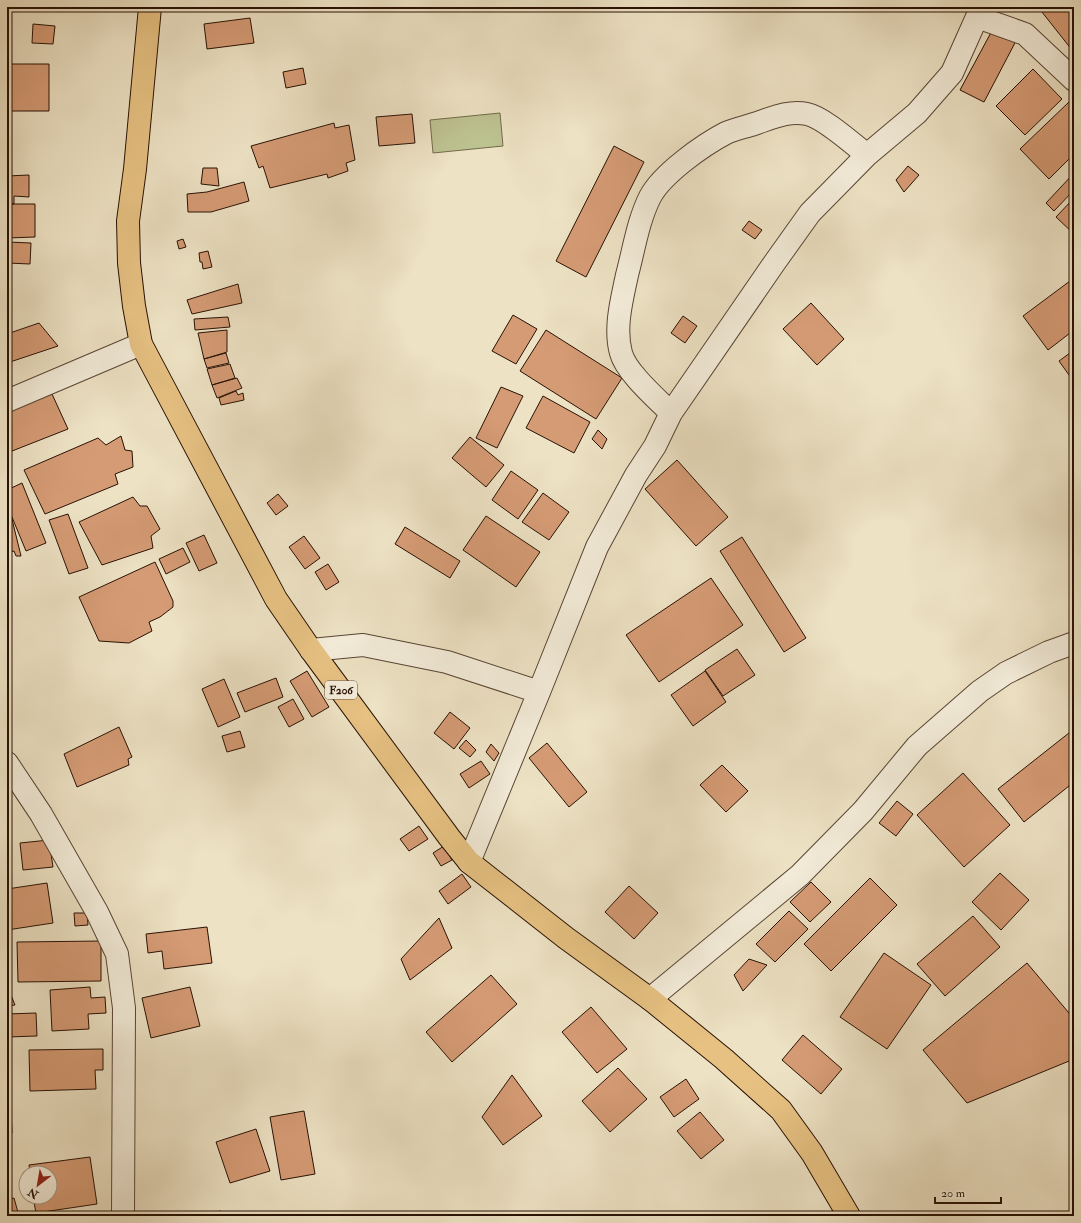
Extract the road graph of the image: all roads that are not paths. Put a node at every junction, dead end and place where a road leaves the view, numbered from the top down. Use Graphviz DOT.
graph roads {
  1 [pos="150,7"];
  2 [pos="979,12"];
  3 [pos="1074,80"];
  4 [pos="867,155"];
  5 [pos="141,344"];
  6 [pos="7,401"];
  7 [pos="671,413"];
  8 [pos="1074,643"];
  9 [pos="311,650"];
  10 [pos="539,692"];
  11 [pos="7,763"];
  12 [pos="469,862"];
  13 [pos="650,999"];
  14 [pos="123,1216"];
  15 [pos="849,1216"];
  1 -- 5 [label="main road, F206"];
  2 -- 3 [label="street"];
  2 -- 4 [label="street"];
  4 -- 7 [label="street"];
  4 -- 7 [label="street"];
  5 -- 6 [label="street"];
  5 -- 9 [label="main road, F206"];
  7 -- 10 [label="street"];
  8 -- 13 [label="street"];
  9 -- 10 [label="street"];
  9 -- 12 [label="main road, F206"];
  10 -- 12 [label="street"];
  11 -- 14 [label="street"];
  12 -- 13 [label="main road, F206"];
  13 -- 15 [label="main road, F206"];
}
